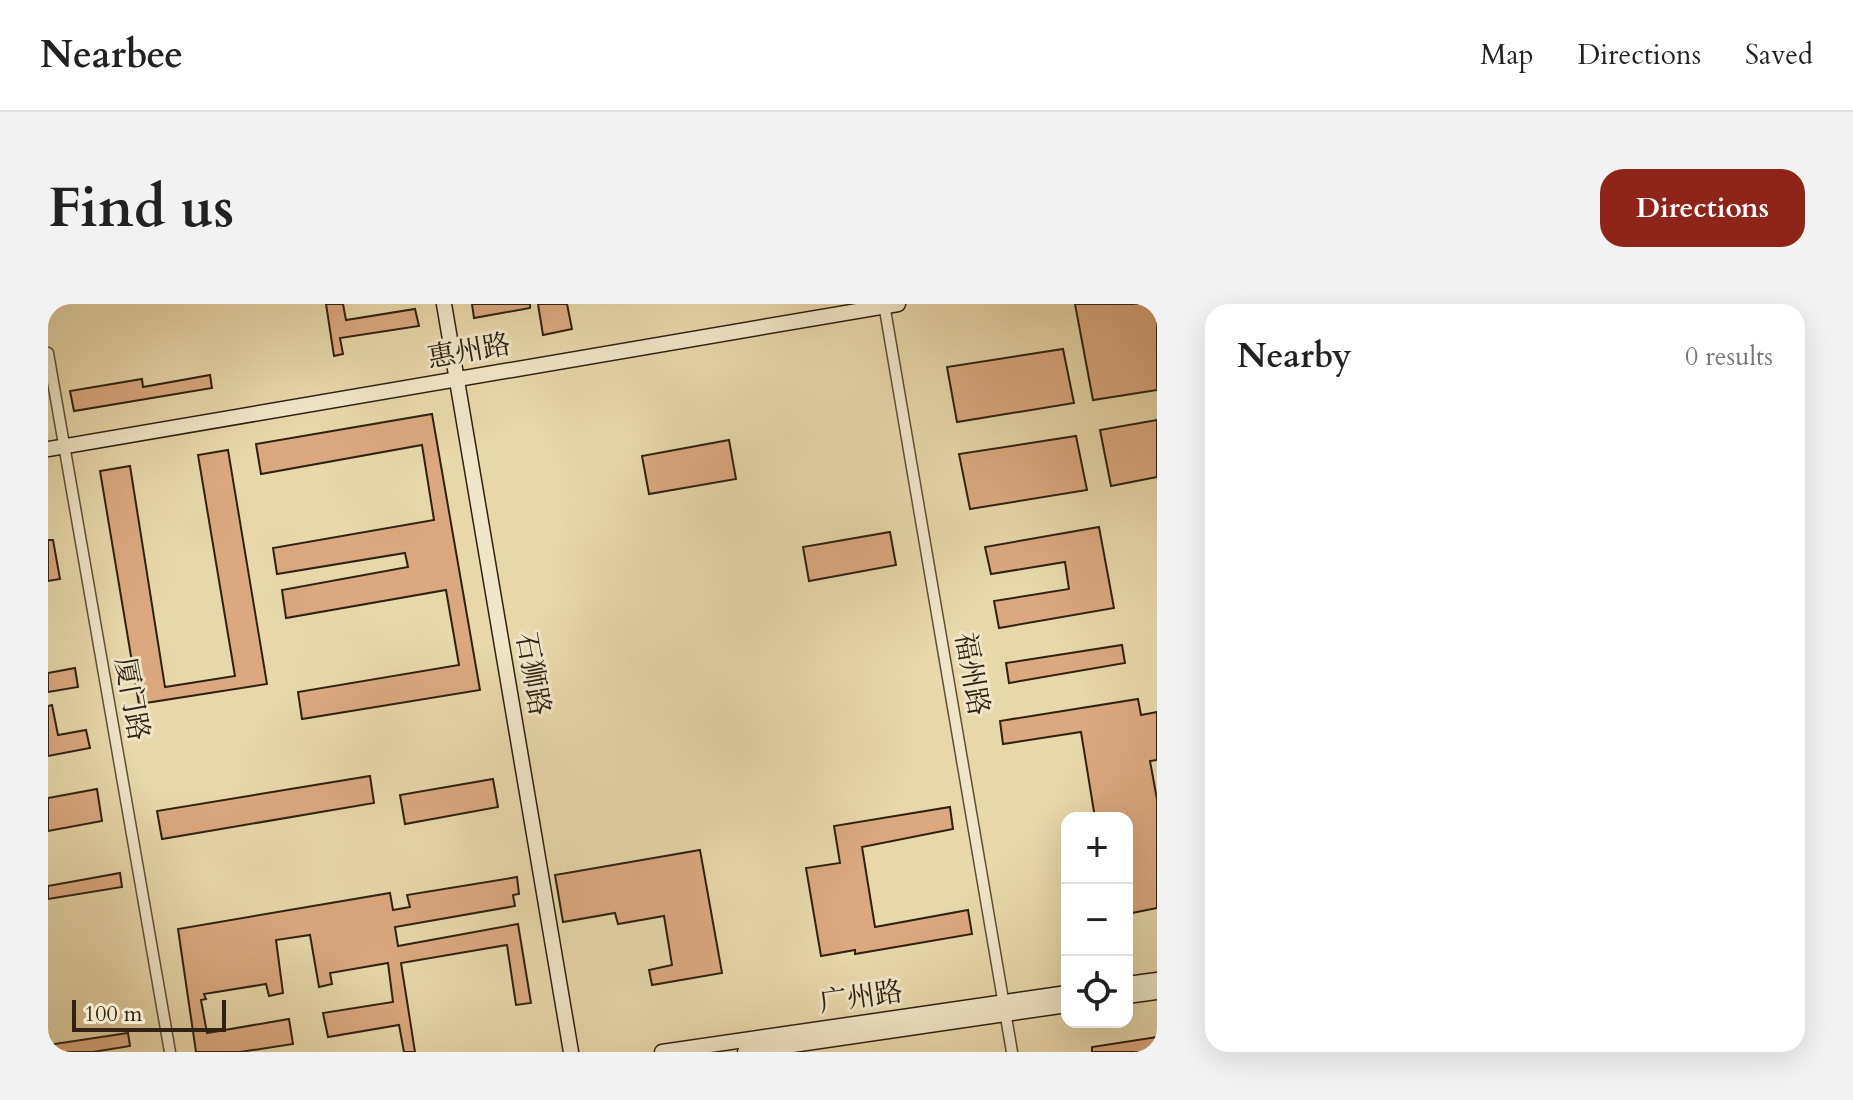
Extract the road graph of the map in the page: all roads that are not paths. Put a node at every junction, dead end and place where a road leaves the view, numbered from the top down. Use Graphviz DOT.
graph roads {
  1 [pos="444,304"];
  2 [pos="884,304"];
  3 [pos="898,304"];
  4 [pos="48,353"];
  5 [pos="48,449"];
  6 [pos="1157,980"];
  7 [pos="1133,983"];
  8 [pos="1157,992"];
  9 [pos="1061,994"];
  10 [pos="1133,995"];
  11 [pos="1061,1005"];
  12 [pos="1004,1008"];
  13 [pos="170,1052"];
  14 [pos="571,1052"];
  15 [pos="662,1052"];
  16 [pos="745,1052"];
  17 [pos="1012,1052"];
  1 -- 14 [label="street, 石狮路"];
  2 -- 12 [label="street, 福州路"];
  3 -- 5 [label="street, 惠州路"];
  4 -- 13 [label="street, 厦门路"];
  6 -- 7 [label="street"];
  8 -- 10 [label="street"];
  9 -- 12 [label="street, 广州路"];
  11 -- 12 [label="street, 广州路"];
  12 -- 15 [label="street, 广州路"];
  12 -- 16 [label="street, 广州路"];
  12 -- 17 [label="street, 福州路"];
}
